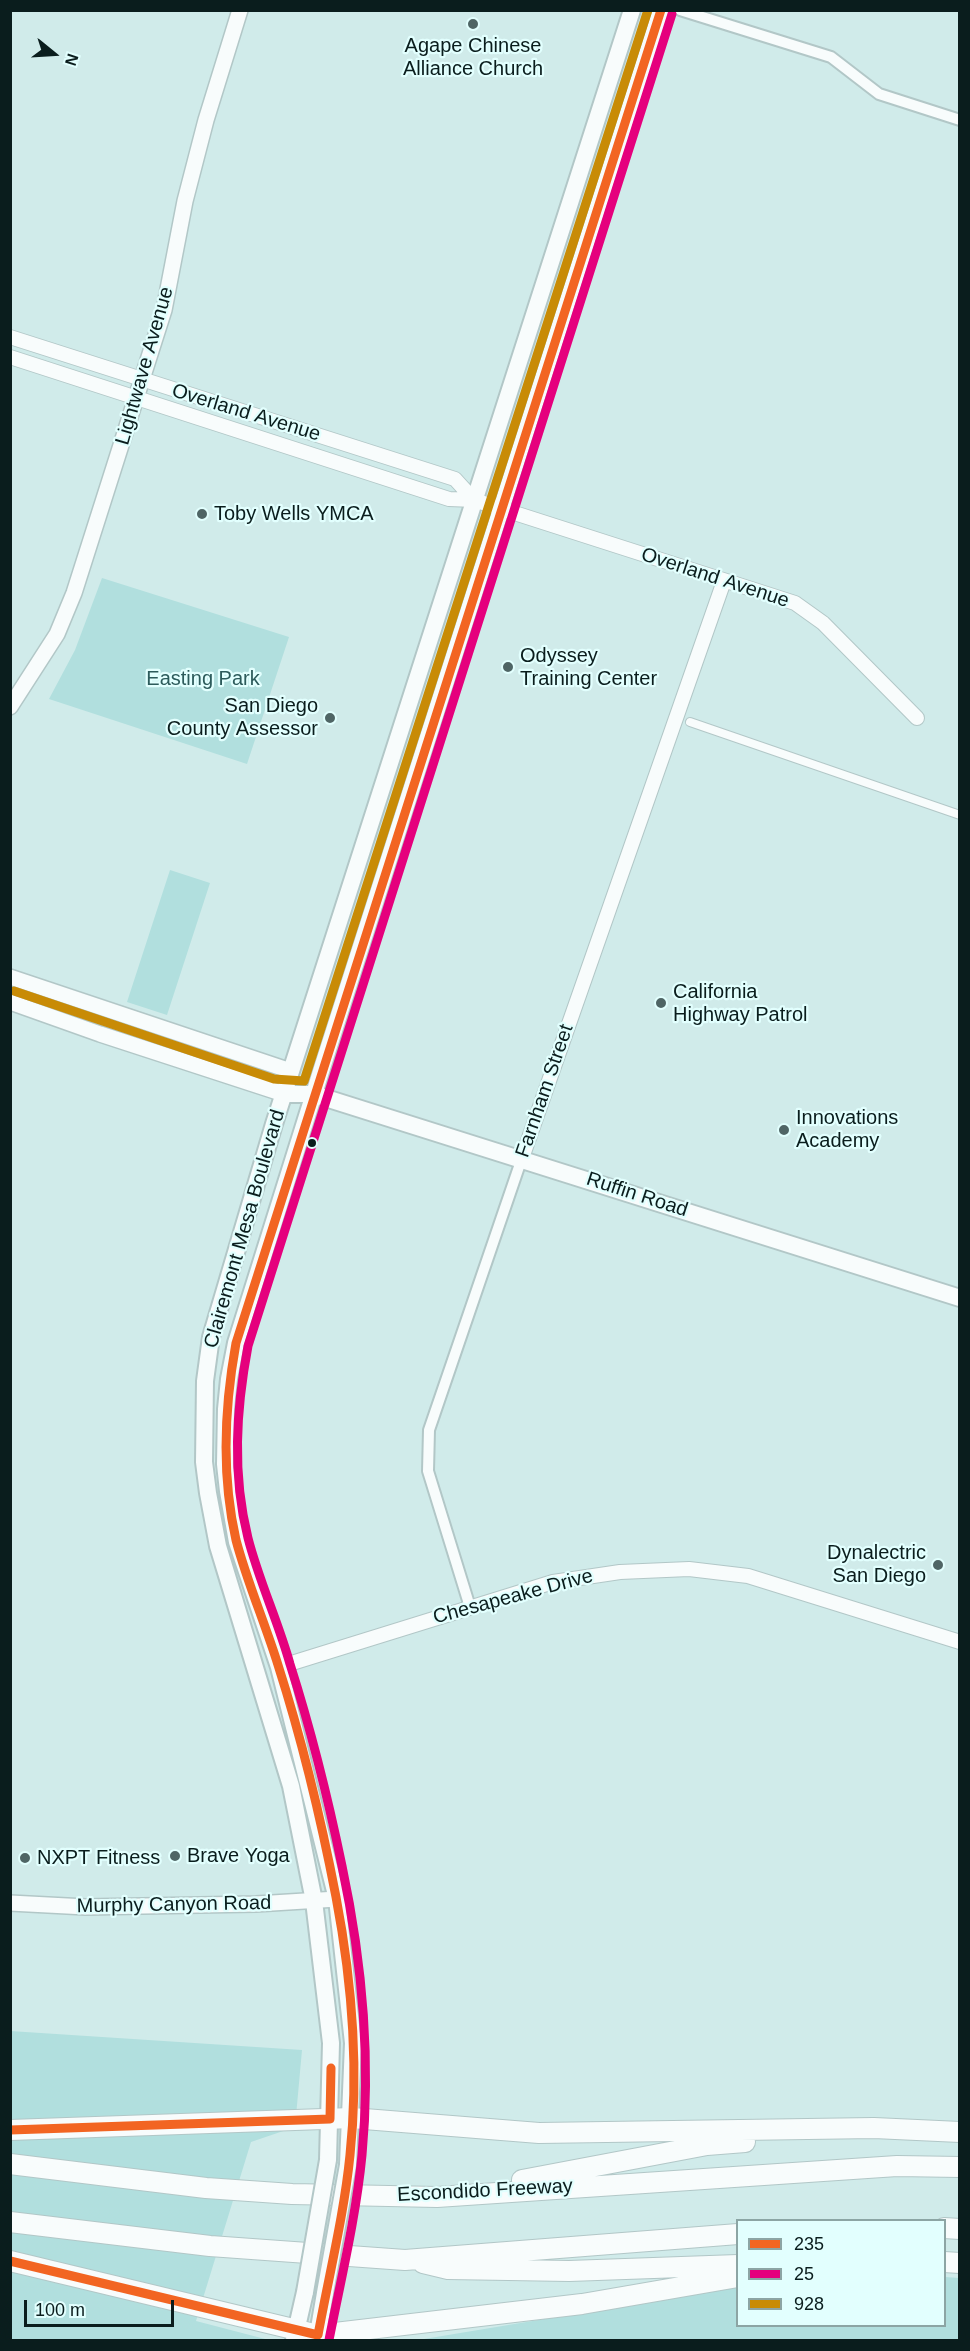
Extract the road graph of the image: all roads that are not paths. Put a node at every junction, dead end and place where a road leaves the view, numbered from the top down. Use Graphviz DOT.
graph roads {
  1 [pos="240,10"];
  2 [pos="632,10"];
  3 [pos="661,10"];
  4 [pos="680,10"];
  5 [pos="960,120"];
  6 [pos="10,337"];
  7 [pos="10,357"];
  8 [pos="142,380"];
  9 [pos="136,399"];
  10 [pos="474,500"];
  11 [pos="501,510"];
  12 [pos="724,581"];
  13 [pos="10,707"];
  14 [pos="917,718"];
  15 [pos="690,722"];
  16 [pos="960,814"];
  17 [pos="10,977"];
  18 [pos="10,1002"];
  19 [pos="291,1071"];
  20 [pos="284,1094"];
  21 [pos="313,1094"];
  22 [pos="522,1158"];
  23 [pos="960,1298"];
  24 [pos="470,1607"];
  25 [pos="960,1642"];
  26 [pos="279,1667"];
  27 [pos="337,1899"];
  28 [pos="314,1901"];
  29 [pos="10,1903"];
  30 [pos="352,2118"];
  31 [pos="330,2119"];
  32 [pos="10,2130"];
  33 [pos="918,2130"];
  34 [pos="960,2132"];
  35 [pos="10,2164"];
  36 [pos="960,2167"];
  37 [pos="437,2197"];
  38 [pos="10,2222"];
  39 [pos="736,2234"];
  40 [pos="405,2260"];
  41 [pos="10,2261"];
  42 [pos="736,2265"];
  43 [pos="736,2277"];
  44 [pos="295,2336"];
  45 [pos="317,2338"];
  1 -- 8 [label="main road, Lightwave Avenue"];
  2 -- 10 [label="main road, Clairemont Mesa Boulevard"];
  3 -- 11 [label="main road, Clairemont Mesa Boulevard"];
  4 -- 5 [label="street"];
  6 -- 8 [label="street, Overland Avenue"];
  7 -- 9 [label="street, Overland Avenue"];
  8 -- 9 [label="main road, Lightwave Avenue"];
  8 -- 10 [label="street, Overland Avenue"];
  9 -- 10 [label="street, Overland Avenue"];
  9 -- 13 [label="main road, Lightwave Avenue"];
  10 -- 11 [label="street, Overland Avenue"];
  10 -- 19 [label="main road, Clairemont Mesa Boulevard"];
  11 -- 12 [label="street, Overland Avenue"];
  11 -- 21 [label="main road, Clairemont Mesa Boulevard"];
  12 -- 14 [label="street, Overland Avenue"];
  12 -- 22 [label="street, Farnham Street"];
  15 -- 16 [label="street"];
  17 -- 19 [label="main road, Ruffin Road"];
  18 -- 20 [label="main road, Ruffin Road"];
  19 -- 20 [label="main road, Clairemont Mesa Boulevard"];
  19 -- 21 [label="main road, Ruffin Road"];
  20 -- 21 [label="main road, Ruffin Road"];
  20 -- 28 [label="main road, Clairemont Mesa Boulevard"];
  21 -- 22 [label="main road, Ruffin Road"];
  21 -- 26 [label="main road, Clairemont Mesa Boulevard"];
  22 -- 23 [label="main road, Ruffin Road"];
  22 -- 24 [label="street, Farnham Street"];
  24 -- 25 [label="street, Chesapeake Drive"];
  24 -- 26 [label="street, Chesapeake Drive"];
  26 -- 27 [label="main road, Clairemont Mesa Boulevard"];
  27 -- 28 [label="main road, Murphy Canyon Road"];
  27 -- 30 [label="main road, Clairemont Mesa Boulevard"];
  28 -- 29 [label="main road, Murphy Canyon Road"];
  28 -- 31 [label="main road, Clairemont Mesa Boulevard"];
  30 -- 31 [label="highway"];
  30 -- 33 [label="highway"];
  30 -- 45 [label="main road, Clairemont Mesa Boulevard, bridge"];
  31 -- 32 [label="highway"];
  31 -- 44 [label="main road, Clairemont Mesa Boulevard, bridge"];
  33 -- 34 [label="highway"];
  33 -- 37 [label="highway"];
  35 -- 37 [label="highway, Escondido Freeway"];
  36 -- 37 [label="highway, Escondido Freeway"];
  38 -- 40 [label="highway"];
  39 -- 40 [label="highway"];
  40 -- 42 [label="highway"];
  41 -- 44 [label="highway"];
  43 -- 45 [label="highway"];
  44 -- 45 [label="highway"];
}
